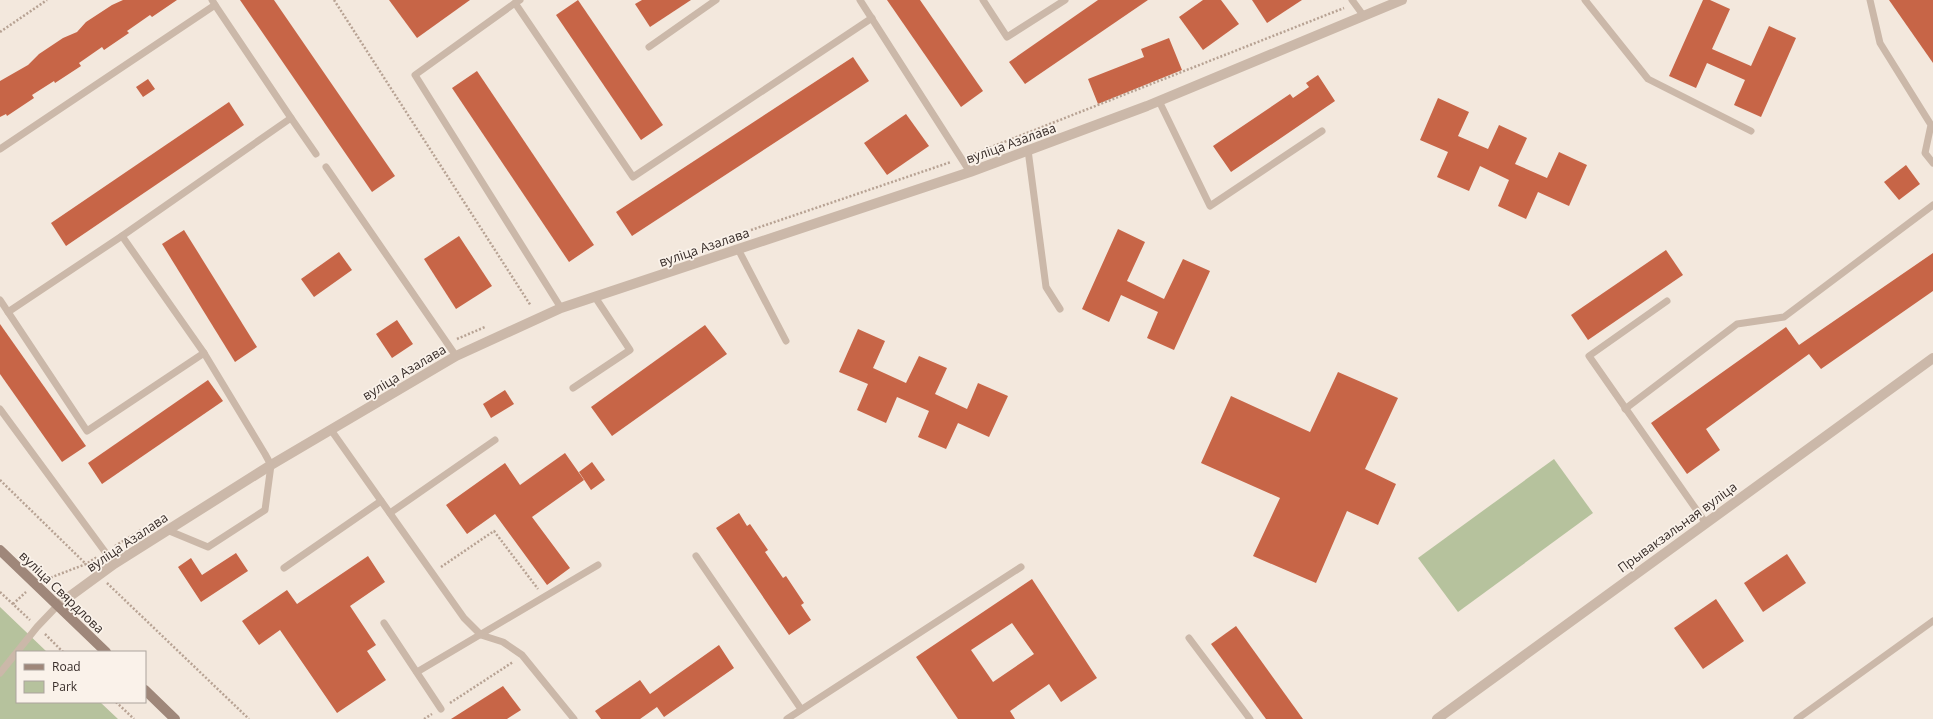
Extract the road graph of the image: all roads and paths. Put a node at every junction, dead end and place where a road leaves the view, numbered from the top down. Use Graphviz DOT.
graph roads {
  1 [pos="46,0"];
  2 [pos="334,0"];
  3 [pos="716,0"];
  4 [pos="860,0"];
  5 [pos="983,0"];
  6 [pos="1065,0"];
  7 [pos="1352,0"];
  8 [pos="1402,0"];
  9 [pos="1585,0"];
  10 [pos="1870,0"];
  11 [pos="213,2"];
  12 [pos="518,2"];
  13 [pos="1362,15"];
  14 [pos="872,18"];
  15 [pos="0,32"];
  16 [pos="649,47"];
  17 [pos="1159,101"];
  18 [pos="291,118"];
  19 [pos="1322,131"];
  20 [pos="1751,131"];
  21 [pos="0,149"];
  22 [pos="1028,150"];
  23 [pos="316,154"];
  24 [pos="1933,163"];
  25 [pos="326,167"];
  26 [pos="970,172"];
  27 [pos="1933,206"];
  28 [pos="122,236"];
  29 [pos="738,250"];
  30 [pos="595,297"];
  31 [pos="0,300"];
  32 [pos="1667,301"];
  33 [pos="531,306"];
  34 [pos="561,308"];
  35 [pos="1060,309"];
  36 [pos="8,312"];
  37 [pos="786,341"];
  38 [pos="204,353"];
  39 [pos="456,356"];
  40 [pos="1933,358"];
  41 [pos="573,388"];
  42 [pos="0,409"];
  43 [pos="1625,409"];
  44 [pos="331,430"];
  45 [pos="495,440"];
  46 [pos="271,465"];
  47 [pos="0,480"];
  48 [pos="381,501"];
  49 [pos="390,513"];
  50 [pos="1705,522"];
  51 [pos="167,530"];
  52 [pos="0,550"];
  53 [pos="696,556"];
  54 [pos="114,564"];
  55 [pos="598,565"];
  56 [pos="1021,567"];
  57 [pos="284,568"];
  58 [pos="432,573"];
  59 [pos="98,575"];
  60 [pos="35,584"];
  61 [pos="544,597"];
  62 [pos="13,604"];
  63 [pos="58,605"];
  64 [pos="1933,621"];
  65 [pos="384,623"];
  66 [pos="480,635"];
  67 [pos="1189,638"];
  68 [pos="18,651"];
  69 [pos="105,651"];
  70 [pos="16,653"];
  71 [pos="522,655"];
  72 [pos="417,672"];
  73 [pos="0,673"];
  74 [pos="146,691"];
  75 [pos="117,703"];
  76 [pos="441,709"];
  77 [pos="801,709"];
  78 [pos="134,719"];
  79 [pos="175,719"];
  80 [pos="249,719"];
  81 [pos="424,719"];
  82 [pos="574,719"];
  83 [pos="787,719"];
  84 [pos="1250,719"];
  85 [pos="1437,719"];
  86 [pos="1797,719"];
  1 -- 15 [label="path"];
  2 -- 33 [label="path"];
  3 -- 16 [label="lane"];
  4 -- 14 [label="lane"];
  5 -- 6 [label="lane"];
  7 -- 13 [label="lane"];
  8 -- 13 [label="street, вуліца Азалава"];
  9 -- 20 [label="lane"];
  10 -- 24 [label="lane"];
  11 -- 18 [label="lane"];
  11 -- 21 [label="lane"];
  12 -- 14 [label="lane"];
  12 -- 34 [label="lane"];
  13 -- 17 [label="street, вуліца Азалава"];
  14 -- 26 [label="lane"];
  17 -- 19 [label="lane"];
  17 -- 22 [label="street, вуліца Азалава"];
  18 -- 23 [label="lane"];
  18 -- 28 [label="lane"];
  22 -- 26 [label="street, вуліца Азалава"];
  22 -- 35 [label="lane"];
  25 -- 39 [label="lane"];
  26 -- 29 [label="street, вуліца Азалава"];
  27 -- 43 [label="lane"];
  28 -- 36 [label="lane"];
  28 -- 38 [label="lane"];
  29 -- 30 [label="street, вуліца Азалава"];
  29 -- 37 [label="lane"];
  30 -- 34 [label="street, вуліца Азалава"];
  30 -- 41 [label="lane"];
  31 -- 36 [label="lane"];
  32 -- 43 [label="lane"];
  34 -- 39 [label="street, вуліца Азалава"];
  36 -- 38 [label="lane"];
  38 -- 46 [label="lane"];
  39 -- 44 [label="street, вуліца Азалава"];
  40 -- 50 [label="street, Прывакзальная вуліца"];
  42 -- 54 [label="lane"];
  43 -- 50 [label="lane"];
  44 -- 46 [label="street, вуліца Азалава"];
  44 -- 48 [label="lane"];
  45 -- 49 [label="lane"];
  46 -- 51 [label="street, вуліца Азалава"];
  46 -- 51 [label="lane"];
  47 -- 59 [label="path"];
  48 -- 49 [label="lane"];
  48 -- 57 [label="lane"];
  49 -- 58 [label="lane"];
  50 -- 85 [label="street, Прывакзальная вуліца"];
  51 -- 54 [label="street, вуліца Азалава"];
  52 -- 60 [label="main road, вуліца Свярдлова"];
  53 -- 77 [label="lane"];
  54 -- 59 [label="street, вуліца Азалава"];
  55 -- 61 [label="lane"];
  56 -- 77 [label="lane"];
  58 -- 61 [label="path"];
  58 -- 66 [label="lane"];
  59 -- 63 [label="street, вуліца Азалава"];
  59 -- 80 [label="path"];
  60 -- 62 [label="path"];
  60 -- 63 [label="main road, вуліца Свярдлова"];
  61 -- 66 [label="lane"];
  63 -- 68 [label="lane"];
  63 -- 69 [label="main road, вуліца Свярдлова"];
  64 -- 86 [label="lane"];
  65 -- 72 [label="lane"];
  66 -- 71 [label="lane"];
  66 -- 72 [label="lane"];
  67 -- 84 [label="lane"];
  70 -- 73 [label="lane"];
  71 -- 76 [label="path"];
  71 -- 82 [label="lane"];
  72 -- 76 [label="lane"];
  74 -- 79 [label="main road"];
  75 -- 78 [label="path"];
  76 -- 81 [label="path"];
  77 -- 83 [label="lane"];
}
